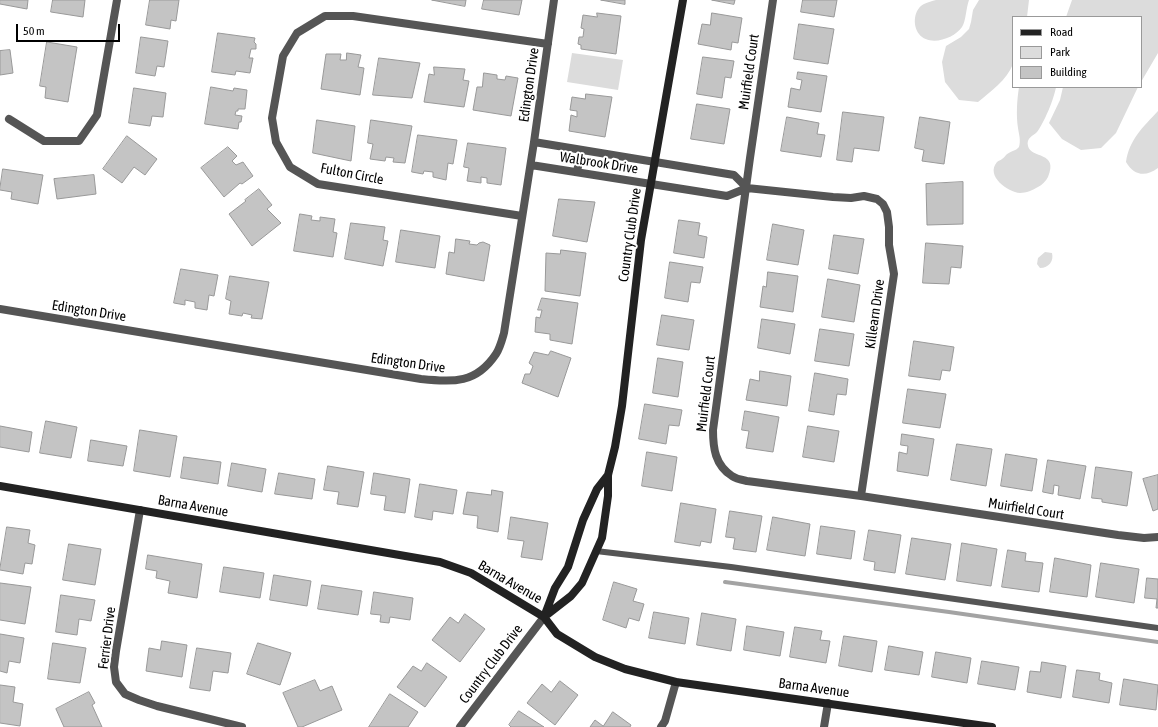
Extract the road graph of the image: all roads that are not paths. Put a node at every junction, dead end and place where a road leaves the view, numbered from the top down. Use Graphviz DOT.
graph roads {
  1 [pos="117,0"];
  2 [pos="554,0"];
  3 [pos="683,0"];
  4 [pos="773,0"];
  5 [pos="548,44"];
  6 [pos="8,119"];
  7 [pos="534,142"];
  8 [pos="581,150"];
  9 [pos="654,162"];
  10 [pos="531,165"];
  11 [pos="577,172"];
  12 [pos="650,184"];
  13 [pos="664,186"];
  14 [pos="747,188"];
  15 [pos="522,216"];
  16 [pos="0,309"];
  17 [pos="608,474"];
  18 [pos="0,486"];
  19 [pos="861,496"];
  20 [pos="140,510"];
  21 [pos="1158,537"];
  22 [pos="596,551"];
  23 [pos="544,617"];
  24 [pos="1158,628"];
  25 [pos="676,682"];
  26 [pos="828,703"];
  27 [pos="242,727"];
  28 [pos="460,727"];
  29 [pos="661,727"];
  30 [pos="824,727"];
  31 [pos="988,727"];
  1 -- 6 [label="street"];
  2 -- 5 [label="street, Edington Drive"];
  3 -- 9 [label="street, Country Club Drive"];
  4 -- 14 [label="street, Muirfield Court"];
  5 -- 7 [label="street, Edington Drive"];
  5 -- 15 [label="street, Fulton Circle"];
  7 -- 8 [label="street, Walbrook Drive"];
  7 -- 10 [label="street, Edington Drive"];
  8 -- 9 [label="street, Walbrook Drive"];
  8 -- 11 [label="street"];
  9 -- 12 [label="street, Country Club Drive"];
  9 -- 14 [label="street"];
  10 -- 11 [label="street, Walbrook Drive"];
  10 -- 15 [label="street, Edington Drive"];
  11 -- 12 [label="street, Walbrook Drive"];
  12 -- 13 [label="street, Walbrook Drive"];
  12 -- 17 [label="street, Country Club Drive"];
  13 -- 14 [label="street, Killearn Drive"];
  14 -- 19 [label="street, Muirfield Court"];
  14 -- 19 [label="street, Killearn Drive"];
  15 -- 16 [label="street, Edington Drive"];
  17 -- 22 [label="street, Country Club Drive"];
  17 -- 23 [label="street, Country Club Drive"];
  18 -- 20 [label="street, Barna Avenue"];
  19 -- 21 [label="street, Muirfield Court"];
  20 -- 23 [label="street, Barna Avenue"];
  20 -- 27 [label="street, Ferrier Drive"];
  22 -- 23 [label="street, Country Club Drive"];
  22 -- 24 [label="lane"];
  23 -- 25 [label="street, Barna Avenue"];
  23 -- 28 [label="street, Country Club Drive"];
  25 -- 26 [label="street, Barna Avenue"];
  25 -- 29 [label="street"];
  26 -- 30 [label="street"];
  26 -- 31 [label="street, Barna Avenue"];
}
